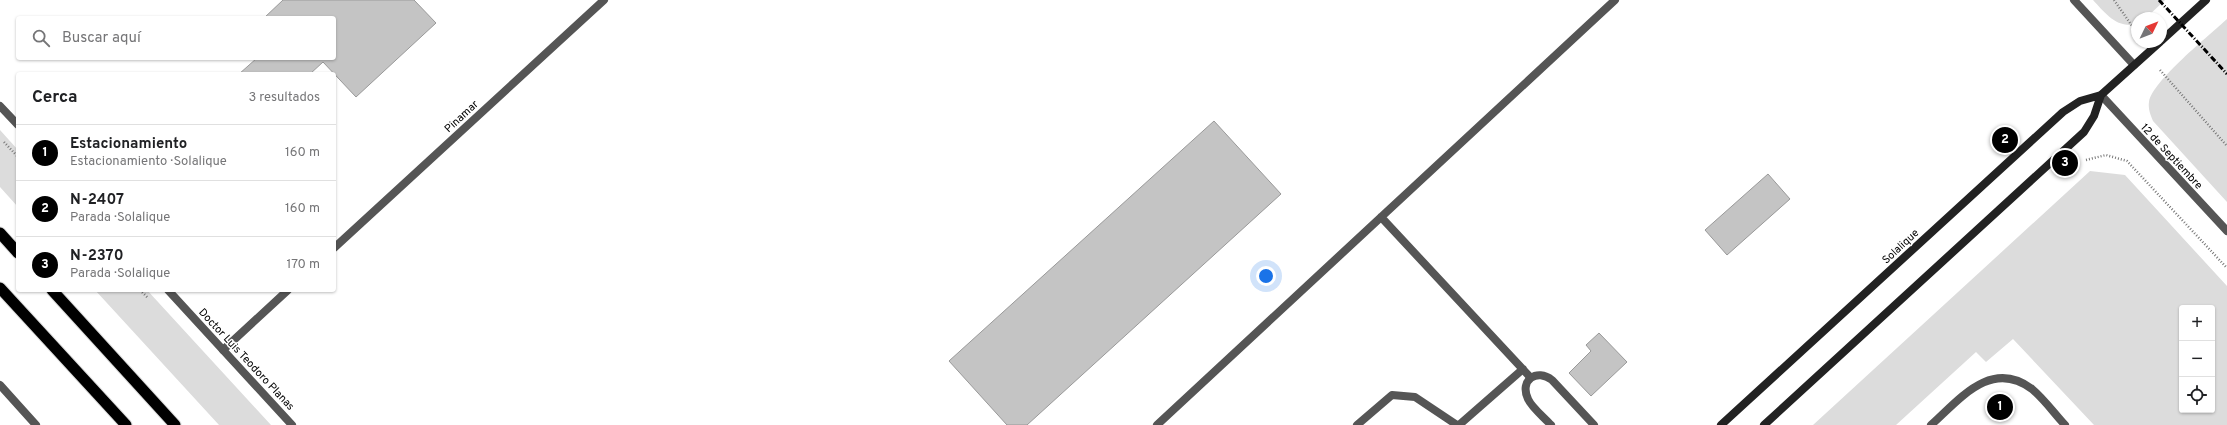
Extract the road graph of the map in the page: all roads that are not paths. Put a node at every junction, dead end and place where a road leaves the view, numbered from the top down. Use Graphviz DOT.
graph roads {
  1 [pos="604,0"];
  2 [pos="1615,0"];
  3 [pos="2074,0"];
  4 [pos="2206,0"];
  5 [pos="2167,35"];
  6 [pos="2152,48"];
  7 [pos="2134,65"];
  8 [pos="2102,95"];
  9 [pos="0,106"];
  10 [pos="16,124"];
  11 [pos="1381,218"];
  12 [pos="2227,231"];
  13 [pos="0,233"];
  14 [pos="336,246"];
  15 [pos="16,251"];
  16 [pos="0,288"];
  17 [pos="54,292"];
  18 [pos="170,292"];
  19 [pos="286,292"];
  20 [pos="223,350"];
  21 [pos="1523,369"];
  22 [pos="1530,377"];
  23 [pos="0,385"];
  24 [pos="36,425"];
  25 [pos="126,425"];
  26 [pos="175,425"];
  27 [pos="292,425"];
  28 [pos="1157,425"];
  29 [pos="1357,425"];
  30 [pos="1458,425"];
  31 [pos="1551,425"];
  32 [pos="1594,425"];
  33 [pos="1721,425"];
  34 [pos="1764,425"];
  35 [pos="1931,425"];
  36 [pos="2065,425"];
  1 -- 14 [label="street, Pinamar"];
  2 -- 11 [label="street"];
  3 -- 7 [label="street"];
  4 -- 5 [label="main road, Solalique"];
  6 -- 7 [label="main road, Solalique"];
  7 -- 8 [label="main road, Solalique"];
  8 -- 12 [label="street, 12 de Septiembre"];
  8 -- 33 [label="main road, Solalique"];
  8 -- 34 [label="main road, Solalique"];
  9 -- 10 [label="street"];
  11 -- 21 [label="street"];
  11 -- 28 [label="street"];
  13 -- 15 [label="highway"];
  16 -- 25 [label="highway"];
  17 -- 26 [label="highway"];
  18 -- 20 [label="street, Doctor Luis Teodoro Planas"];
  19 -- 20 [label="street"];
  20 -- 27 [label="street, Doctor Luis Teodoro Planas"];
  21 -- 22 [label="street"];
  21 -- 30 [label="street"];
  22 -- 31 [label="street"];
  22 -- 32 [label="street"];
  23 -- 24 [label="street"];
  29 -- 30 [label="street"];
  35 -- 36 [label="street"];
}
